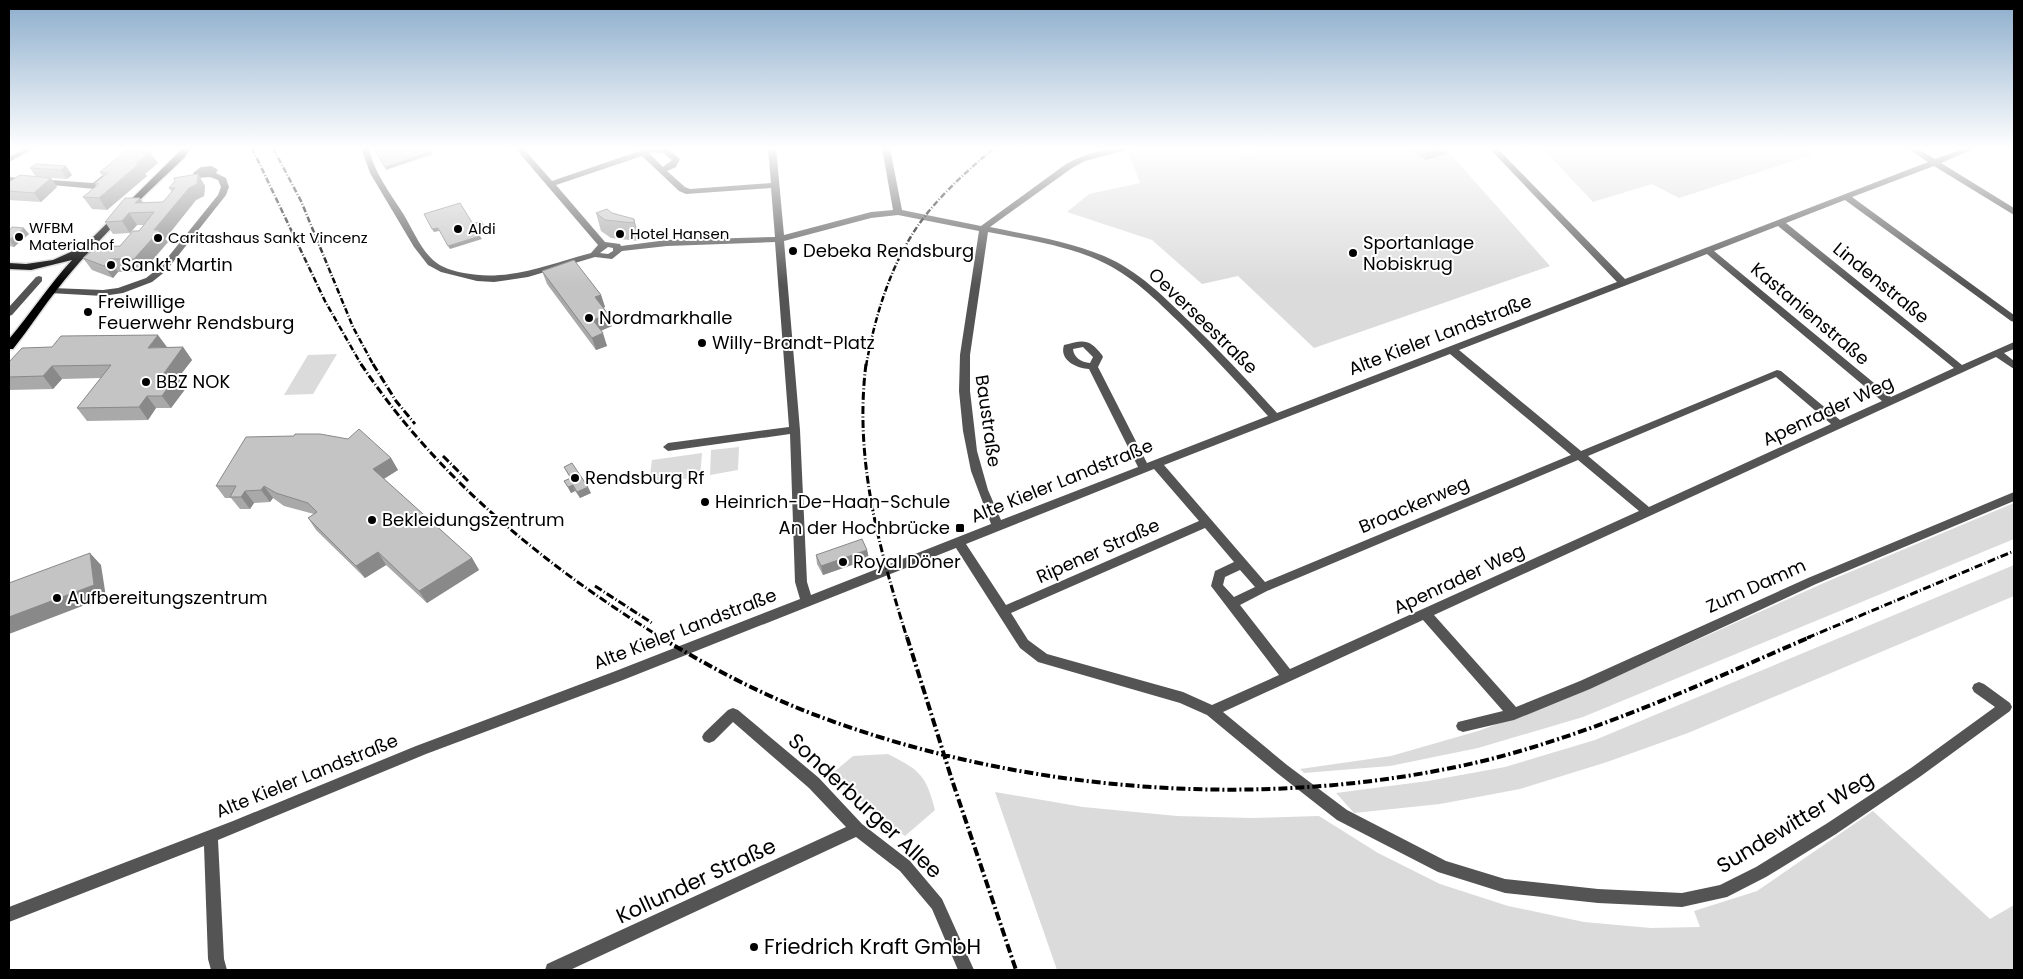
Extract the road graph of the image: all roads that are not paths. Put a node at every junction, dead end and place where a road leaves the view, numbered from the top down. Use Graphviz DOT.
graph roads {
  1 [pos="141,194"];
  2 [pos="222,194"];
  3 [pos="388,194"];
  4 [pos="559,194"];
  5 [pos="777,194"];
  6 [pos="895,194"];
  7 [pos="1031,194"];
  8 [pos="1537,194"];
  9 [pos="1855,194"];
  10 [pos="1970,194"];
  11 [pos="1984,194"];
  12 [pos="1846,197"];
  13 [pos="898,212"];
  14 [pos="2014,212"];
  15 [pos="2014,220"];
  16 [pos="1780,223"];
  17 [pos="984,228"];
  18 [pos="97,238"];
  19 [pos="780,239"];
  20 [pos="603,245"];
  21 [pos="619,249"];
  22 [pos="1709,251"];
  23 [pos="596,254"];
  24 [pos="9,266"];
  25 [pos="24,267"];
  26 [pos="40,279"];
  27 [pos="1624,284"];
  28 [pos="53,288"];
  29 [pos="9,313"];
  30 [pos="2014,319"];
  31 [pos="2014,345"];
  32 [pos="9,346"];
  33 [pos="1452,350"];
  34 [pos="1997,353"];
  35 [pos="1092,366"];
  36 [pos="2014,366"];
  37 [pos="1960,368"];
  38 [pos="1890,402"];
  39 [pos="1276,418"];
  40 [pos="1839,425"];
  41 [pos="795,430"];
  42 [pos="668,447"];
  43 [pos="1580,456"];
  44 [pos="1150,466"];
  45 [pos="2014,496"];
  46 [pos="1648,512"];
  47 [pos="1206,523"];
  48 [pos="998,526"];
  49 [pos="959,542"];
  50 [pos="1242,564"];
  51 [pos="1263,588"];
  52 [pos="806,602"];
  53 [pos="1232,602"];
  54 [pos="1004,611"];
  55 [pos="1425,614"];
  56 [pos="1288,677"];
  57 [pos="1980,688"];
  58 [pos="1212,711"];
  59 [pos="1514,714"];
  60 [pos="1463,726"];
  61 [pos="709,737"];
  62 [pos="857,829"];
  63 [pos="211,836"];
  64 [pos="9,915"];
  65 [pos="219,970"];
  66 [pos="553,970"];
  67 [pos="966,970"];
  1 -- 18 [label="main road"];
  2 -- 28 [label="street"];
  3 -- 23 [label="street"];
  4 -- 20 [label="street"];
  5 -- 19 [label="street"];
  6 -- 13 [label="street"];
  7 -- 17 [label="street"];
  8 -- 27 [label="street"];
  9 -- 12 [label="street, Alte Kieler Landstraße"];
  10 -- 15 [label="street"];
  11 -- 14 [label="street"];
  12 -- 16 [label="street, Alte Kieler Landstraße"];
  12 -- 30 [label="street"];
  13 -- 17 [label="street, Oeverseestraße"];
  13 -- 19 [label="street, Oeverseestraße"];
  16 -- 22 [label="street, Alte Kieler Landstraße"];
  16 -- 37 [label="street, Lindenstraße"];
  17 -- 39 [label="street, Oeverseestraße"];
  17 -- 48 [label="street, Baustraße"];
  18 -- 25 [label="main road"];
  18 -- 28 [label="main road"];
  19 -- 21 [label="street, Oeverseestraße"];
  19 -- 41 [label="street"];
  20 -- 21 [label="street"];
  20 -- 23 [label="street"];
  21 -- 23 [label="street"];
  22 -- 27 [label="street, Alte Kieler Landstraße"];
  22 -- 38 [label="street, Kastanienstraße"];
  24 -- 25 [label="main road"];
  25 -- 28 [label="main road"];
  26 -- 29 [label="street"];
  27 -- 33 [label="street, Alte Kieler Landstraße"];
  28 -- 32 [label="main road"];
  31 -- 34 [label="street, Apenrader Weg"];
  33 -- 39 [label="street, Alte Kieler Landstraße"];
  33 -- 43 [label="street"];
  34 -- 36 [label="street"];
  34 -- 37 [label="street, Apenrader Weg"];
  35 -- 44 [label="street"];
  37 -- 38 [label="street, Apenrader Weg"];
  38 -- 40 [label="street, Apenrader Weg"];
  39 -- 44 [label="street, Alte Kieler Landstraße"];
  40 -- 43 [label="street, Broackerweg"];
  40 -- 46 [label="street, Apenrader Weg"];
  41 -- 42 [label="street"];
  41 -- 52 [label="street"];
  43 -- 46 [label="street"];
  43 -- 51 [label="street, Broackerweg"];
  44 -- 47 [label="street"];
  44 -- 48 [label="street, Alte Kieler Landstraße"];
  45 -- 59 [label="street, Zum Damm"];
  46 -- 55 [label="street, Apenrader Weg"];
  47 -- 50 [label="street"];
  47 -- 54 [label="street, Ripener Straße"];
  48 -- 49 [label="street, Alte Kieler Landstraße"];
  49 -- 52 [label="street, Alte Kieler Landstraße"];
  49 -- 54 [label="street"];
  50 -- 51 [label="street"];
  50 -- 53 [label="street"];
  51 -- 53 [label="street, Broackerweg"];
  52 -- 63 [label="street, Alte Kieler Landstraße"];
  53 -- 56 [label="street"];
  54 -- 58 [label="street"];
  55 -- 56 [label="street, Apenrader Weg"];
  55 -- 59 [label="street"];
  56 -- 58 [label="street, Apenrader Weg"];
  57 -- 58 [label="street, Sundewitter Weg"];
  59 -- 60 [label="street, Zum Damm"];
  61 -- 62 [label="street, Sonderburger Allee"];
  62 -- 66 [label="street, Kollunder Straße"];
  62 -- 67 [label="street, Sonderburger Allee"];
  63 -- 64 [label="street, Alte Kieler Landstraße"];
  63 -- 65 [label="street"];
}
